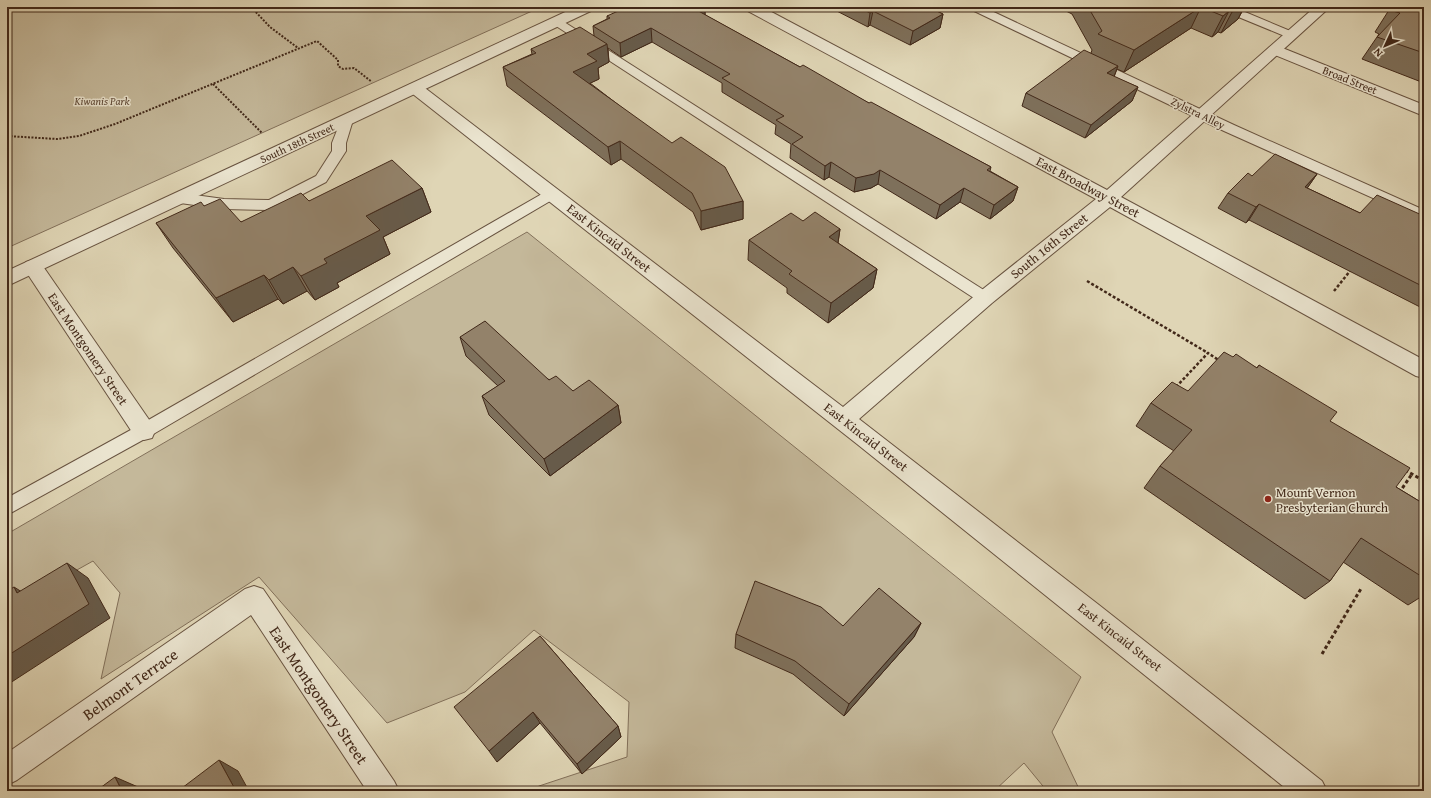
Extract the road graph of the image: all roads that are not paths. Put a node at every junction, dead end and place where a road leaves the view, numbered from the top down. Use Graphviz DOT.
graph roads {
  1 [pos="588,7"];
  2 [pos="751,7"];
  3 [pos="974,7"];
  4 [pos="1223,7"];
  5 [pos="1323,7"];
  6 [pos="557,22"];
  7 [pos="1291,35"];
  8 [pos="1275,50"];
  9 [pos="415,88"];
  10 [pos="1424,111"];
  11 [pos="1203,115"];
  12 [pos="347,120"];
  13 [pos="552,194"];
  14 [pos="180,198"];
  15 [pos="1108,198"];
  16 [pos="1424,216"];
  17 [pos="33,267"];
  18 [pos="7,279"];
  19 [pos="985,298"];
  20 [pos="1424,370"];
  21 [pos="844,419"];
  22 [pos="144,431"];
  23 [pos="7,507"];
  24 [pos="254,598"];
  25 [pos="7,770"];
  26 [pos="384,791"];
  27 [pos="1312,791"];
  1 -- 6 [label="street, South 18th Street"];
  2 -- 15 [label="street, East Broadway Street"];
  3 -- 11 [label="lane, Zylstra Alley"];
  4 -- 7 [label="lane"];
  5 -- 7 [label="street, South 16th Street"];
  6 -- 9 [label="street, South 18th Street"];
  6 -- 19 [label="lane"];
  7 -- 8 [label="street, South 16th Street"];
  8 -- 10 [label="street, Broad Street"];
  8 -- 11 [label="street, South 16th Street"];
  9 -- 12 [label="street, South 18th Street"];
  9 -- 13 [label="street, East Kincaid Street"];
  11 -- 15 [label="street, South 16th Street"];
  11 -- 16 [label="lane, Zylstra Alley"];
  12 -- 14 [label="street, South 18th Street"];
  12 -- 14 [label="lane"];
  13 -- 21 [label="street, East Kincaid Street"];
  13 -- 22 [label="lane"];
  14 -- 17 [label="street, South 18th Street"];
  15 -- 19 [label="street, South 16th Street"];
  15 -- 20 [label="street, East Broadway Street"];
  17 -- 18 [label="street, South 18th Street"];
  17 -- 22 [label="street, East Montgomery Street"];
  19 -- 21 [label="street, South 16th Street"];
  21 -- 27 [label="street, East Kincaid Street"];
  22 -- 23 [label="lane"];
  24 -- 25 [label="street, Belmont Terrace"];
  24 -- 26 [label="street, East Montgomery Street"];
}
